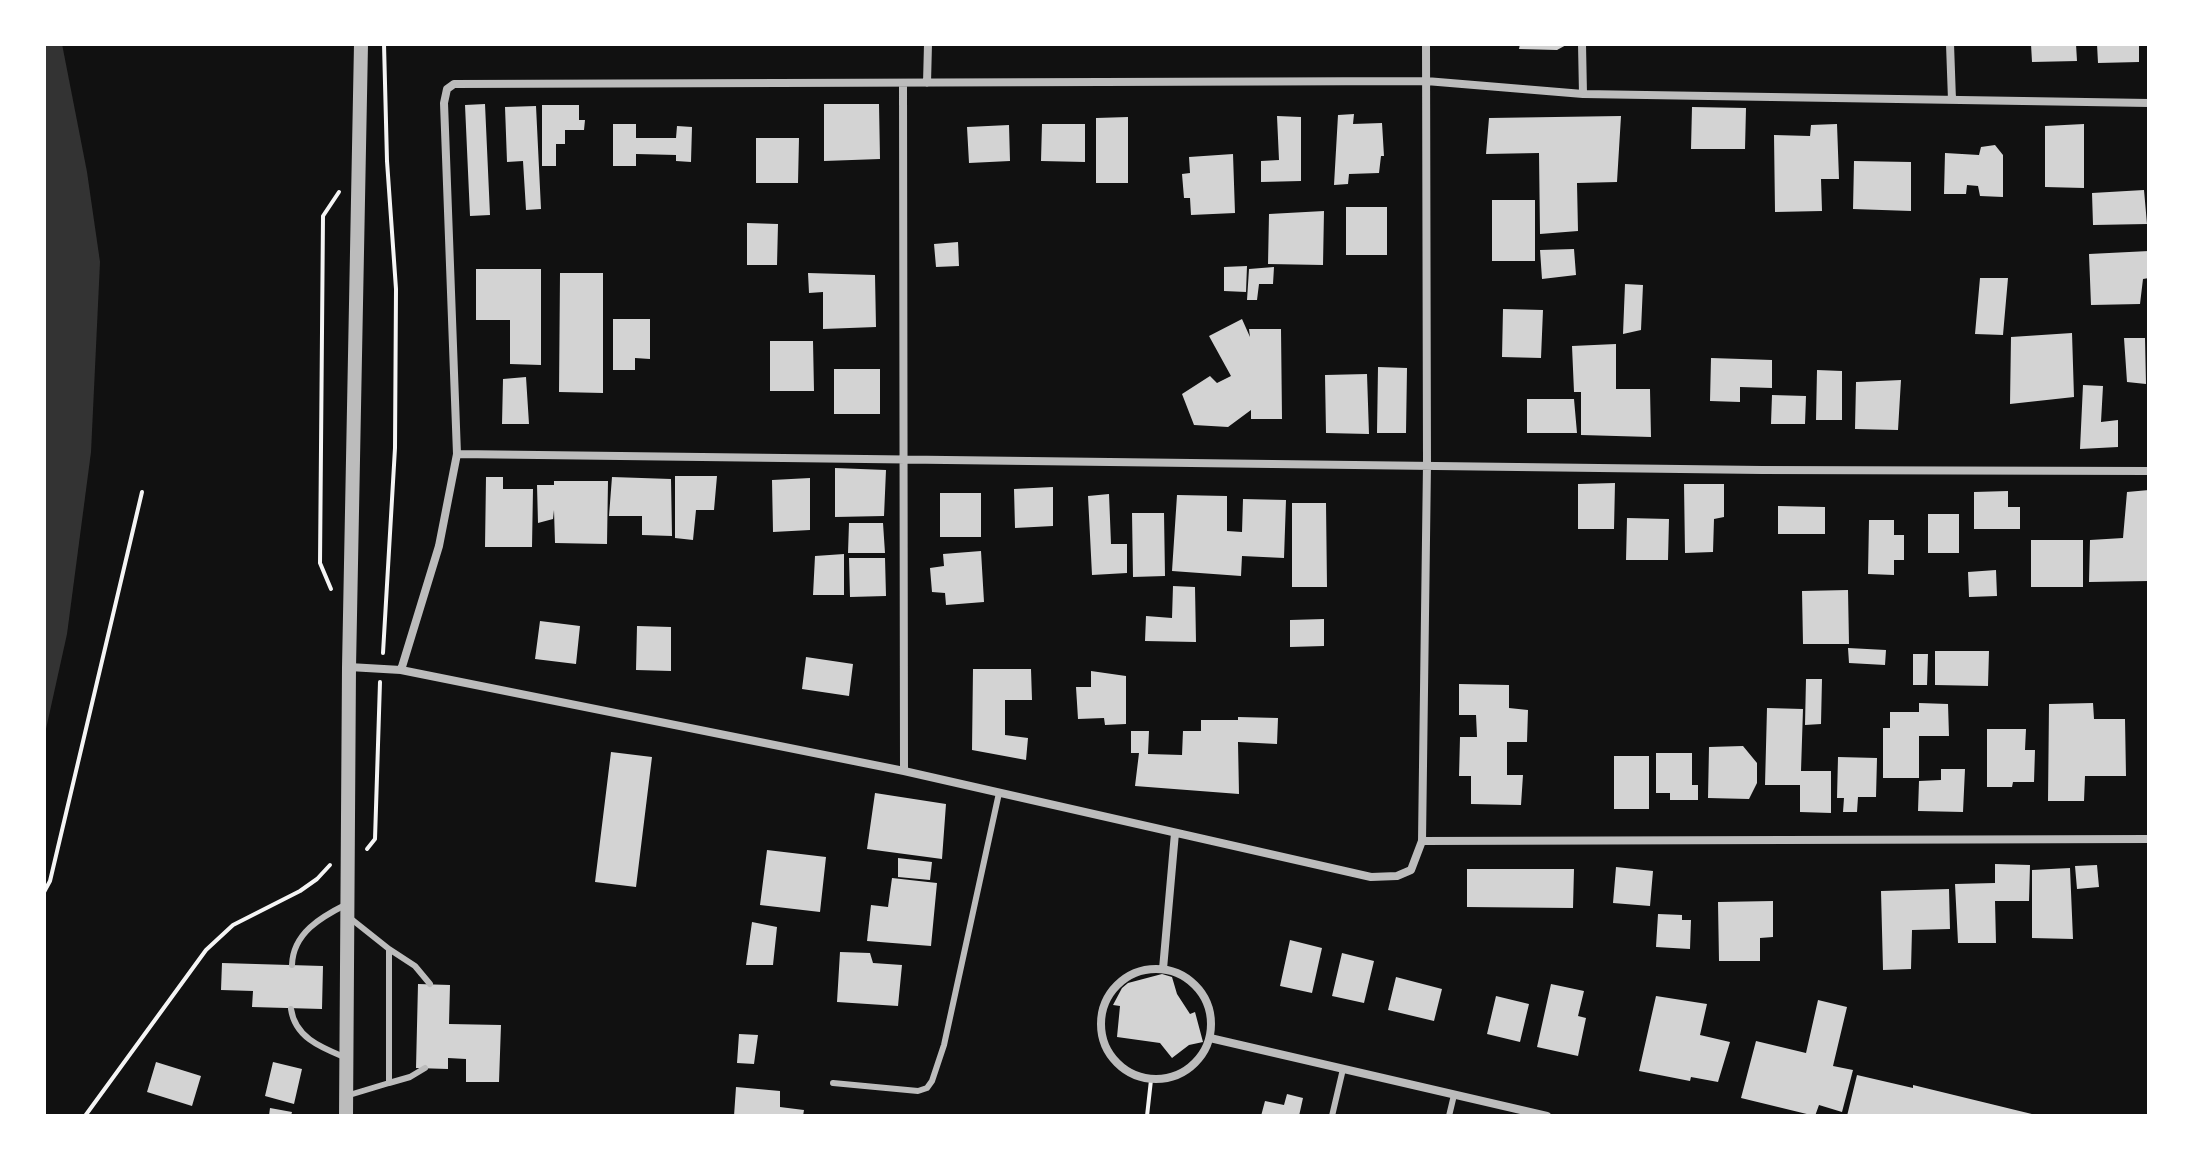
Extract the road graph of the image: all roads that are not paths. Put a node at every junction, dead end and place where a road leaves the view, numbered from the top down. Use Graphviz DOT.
graph roads {
  1 [pos="361,44"];
  2 [pos="928,44"];
  3 [pos="1426,44"];
  4 [pos="1582,44"];
  5 [pos="1950,44"];
  6 [pos="1426,81"];
  7 [pos="903,83"];
  8 [pos="927,83"];
  9 [pos="1583,94"];
  10 [pos="1952,100"];
  11 [pos="2149,103"];
  12 [pos="457,454"];
  13 [pos="904,458"];
  14 [pos="1427,464"];
  15 [pos="2149,471"];
  16 [pos="349,667"];
  17 [pos="401,670"];
  18 [pos="904,771"];
  19 [pos="999,793"];
  20 [pos="1175,833"];
  21 [pos="2149,839"];
  22 [pos="1422,841"];
  23 [pos="347,910"];
  24 [pos="389,949"];
  25 [pos="292,965"];
  26 [pos="1163,969"];
  27 [pos="430,984"];
  28 [pos="291,1009"];
  29 [pos="1210,1038"];
  30 [pos="346,1058"];
  31 [pos="425,1068"];
  32 [pos="1343,1069"];
  33 [pos="389,1083"];
  34 [pos="833,1083"];
  35 [pos="1454,1095"];
  36 [pos="346,1096"];
  37 [pos="1535,1115"];
  38 [pos="346,1116"];
  39 [pos="1332,1116"];
  40 [pos="1449,1116"];
  41 [pos="1547,1116"];
  1 -- 16 [label="street"];
  2 -- 8 [label="street"];
  3 -- 6 [label="street"];
  4 -- 9 [label="street"];
  5 -- 10 [label="street"];
  6 -- 8 [label="street"];
  6 -- 9 [label="street"];
  6 -- 14 [label="street"];
  7 -- 8 [label="street"];
  7 -- 12 [label="street"];
  7 -- 13 [label="street"];
  9 -- 10 [label="street"];
  10 -- 11 [label="street"];
  12 -- 13 [label="street"];
  12 -- 17 [label="street"];
  13 -- 14 [label="street"];
  13 -- 18 [label="street"];
  14 -- 15 [label="street"];
  14 -- 22 [label="street"];
  16 -- 17 [label="street"];
  16 -- 23 [label="street"];
  17 -- 18 [label="street"];
  18 -- 19 [label="street"];
  19 -- 20 [label="street"];
  19 -- 34 [label="lane"];
  20 -- 22 [label="street"];
  20 -- 26 [label="street"];
  21 -- 22 [label="street"];
  23 -- 24 [label="lane"];
  23 -- 25 [label="lane"];
  23 -- 30 [label="street"];
  24 -- 27 [label="lane"];
  24 -- 33 [label="lane"];
  26 -- 29 [label="street"];
  26 -- 29 [label="street"];
  28 -- 30 [label="lane"];
  29 -- 32 [label="street"];
  30 -- 36 [label="street"];
  31 -- 33 [label="lane"];
  32 -- 35 [label="street"];
  32 -- 39 [label="lane"];
  33 -- 36 [label="lane"];
  35 -- 37 [label="street"];
  35 -- 40 [label="lane"];
  36 -- 38 [label="street"];
  37 -- 41 [label="street"];
}
